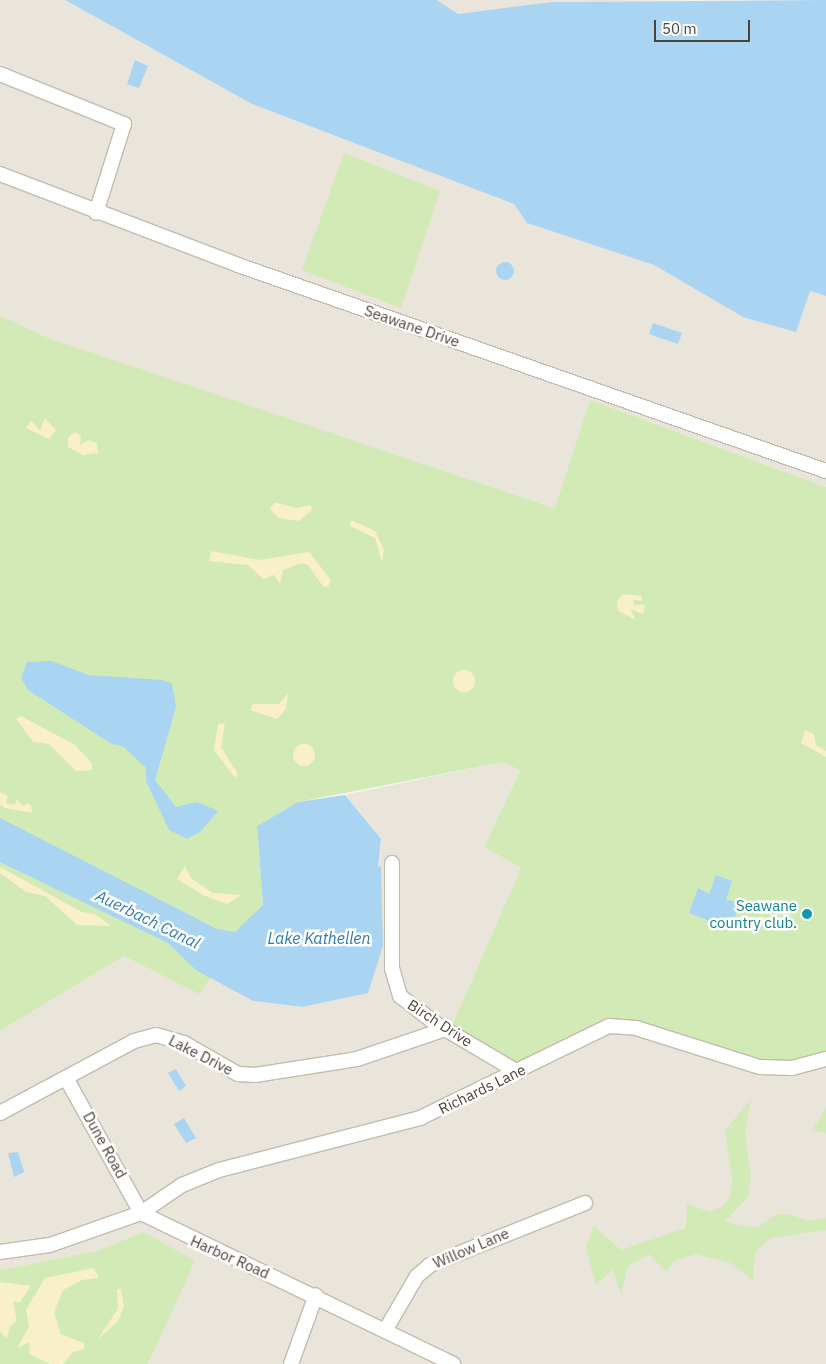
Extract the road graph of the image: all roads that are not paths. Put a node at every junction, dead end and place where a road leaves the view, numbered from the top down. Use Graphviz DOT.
graph roads {
  1 [pos="0,74"];
  2 [pos="0,174"];
  3 [pos="96,213"];
  4 [pos="826,471"];
  5 [pos="392,863"];
  6 [pos="445,1029"];
  7 [pos="826,1059"];
  8 [pos="518,1072"];
  9 [pos="66,1078"];
  10 [pos="0,1113"];
  11 [pos="584,1203"];
  12 [pos="141,1213"];
  13 [pos="0,1252"];
  14 [pos="316,1295"];
  15 [pos="386,1329"];
  16 [pos="290,1364"];
  17 [pos="453,1364"];
  1 -- 3 [label="street"];
  2 -- 3 [label="street, Seawane Drive"];
  3 -- 4 [label="street, Seawane Drive"];
  5 -- 6 [label="street, Birch Drive"];
  6 -- 8 [label="street, Birch Drive"];
  6 -- 9 [label="street, Lake Drive"];
  7 -- 8 [label="street, Richards Lane"];
  8 -- 12 [label="street, Richards Lane"];
  9 -- 10 [label="street, Lake Drive"];
  9 -- 12 [label="street, Dune Road"];
  11 -- 15 [label="street, Willow Lane"];
  12 -- 13 [label="street"];
  12 -- 14 [label="street, Harbor Road"];
  14 -- 15 [label="street, Harbor Road"];
  14 -- 16 [label="street"];
  15 -- 17 [label="street, Harbor Road"];
}
